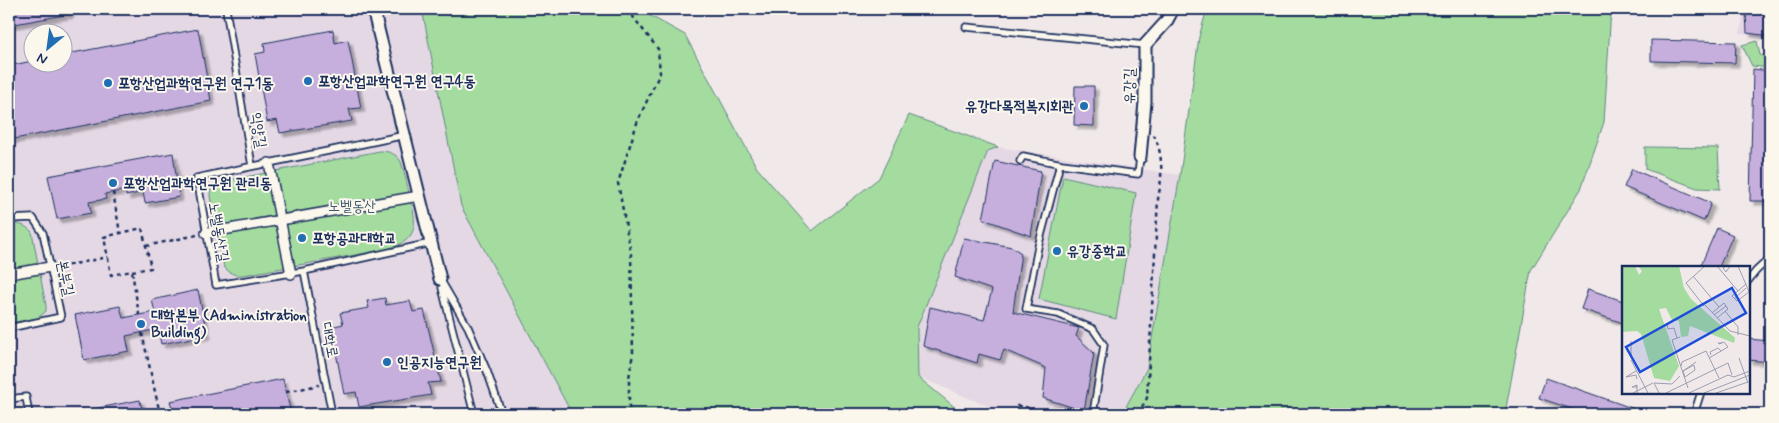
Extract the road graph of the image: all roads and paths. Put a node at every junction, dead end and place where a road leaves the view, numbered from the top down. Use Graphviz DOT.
graph roads {
  1 [pos="226,9"];
  2 [pos="373,9"];
  3 [pos="627,9"];
  4 [pos="1173,9"];
  5 [pos="966,26"];
  6 [pos="1145,45"];
  7 [pos="1144,114"];
  8 [pos="405,135"];
  9 [pos="1140,157"];
  10 [pos="1020,161"];
  11 [pos="268,163"];
  12 [pos="1060,164"];
  13 [pos="252,166"];
  14 [pos="113,192"];
  15 [pos="420,196"];
  16 [pos="9,219"];
  17 [pos="280,221"];
  18 [pos="120,233"];
  19 [pos="206,234"];
  20 [pos="431,243"];
  21 [pos="146,246"];
  22 [pos="108,257"];
  23 [pos="1770,258"];
  24 [pos="50,267"];
  25 [pos="132,271"];
  26 [pos="304,271"];
  27 [pos="9,274"];
  28 [pos="291,274"];
  29 [pos="440,279"];
  30 [pos="1749,280"];
  31 [pos="139,315"];
  32 [pos="9,328"];
  33 [pos="142,332"];
  34 [pos="326,383"];
  35 [pos="286,392"];
  36 [pos="1701,393"];
  37 [pos="9,400"];
  38 [pos="173,413"];
  39 [pos="29,414"];
  40 [pos="160,414"];
  41 [pos="165,414"];
  42 [pos="332,414"];
  43 [pos="474,414"];
  44 [pos="502,414"];
  45 [pos="629,414"];
  46 [pos="1016,414"];
  47 [pos="1045,414"];
  48 [pos="1093,414"];
  49 [pos="1138,414"];
  50 [pos="1694,414"];
  1 -- 13 [label="lane, 익양길"];
  2 -- 8 [label="street"];
  3 -- 45 [label="path"];
  4 -- 6 [label="street"];
  5 -- 6 [label="lane"];
  6 -- 7 [label="street, 유강길"];
  7 -- 9 [label="street, 유강길"];
  7 -- 49 [label="path"];
  8 -- 11 [label="lane, 노벨동산길"];
  8 -- 15 [label="street"];
  9 -- 12 [label="lane, 유강길"];
  10 -- 12 [label="lane"];
  11 -- 13 [label="lane, 노벨동산길"];
  11 -- 17 [label="street"];
  12 -- 48 [label="lane"];
  13 -- 19 [label="lane, 노벨동산길"];
  14 -- 18 [label="path"];
  15 -- 17 [label="street"];
  15 -- 20 [label="street"];
  16 -- 24 [label="lane, 본부길"];
  17 -- 19 [label="street"];
  17 -- 28 [label="street"];
  18 -- 21 [label="path"];
  18 -- 22 [label="path"];
  19 -- 21 [label="path"];
  19 -- 28 [label="lane, 노벨동산길"];
  20 -- 26 [label="lane, 노벨동산길"];
  20 -- 29 [label="street"];
  21 -- 25 [label="path"];
  22 -- 24 [label="path"];
  22 -- 25 [label="path"];
  23 -- 30 [label="lane"];
  24 -- 27 [label="street"];
  24 -- 32 [label="lane, 본부길"];
  25 -- 31 [label="path"];
  26 -- 28 [label="lane, 노벨동산길"];
  26 -- 34 [label="lane, 대학로"];
  29 -- 43 [label="lane"];
  29 -- 44 [label="lane"];
  33 -- 40 [label="path"];
  34 -- 35 [label="path"];
  34 -- 42 [label="lane, 대학로"];
  36 -- 50 [label="lane"];
  37 -- 39 [label="lane"];
  38 -- 41 [label="path"];
  46 -- 47 [label="path"];
}
